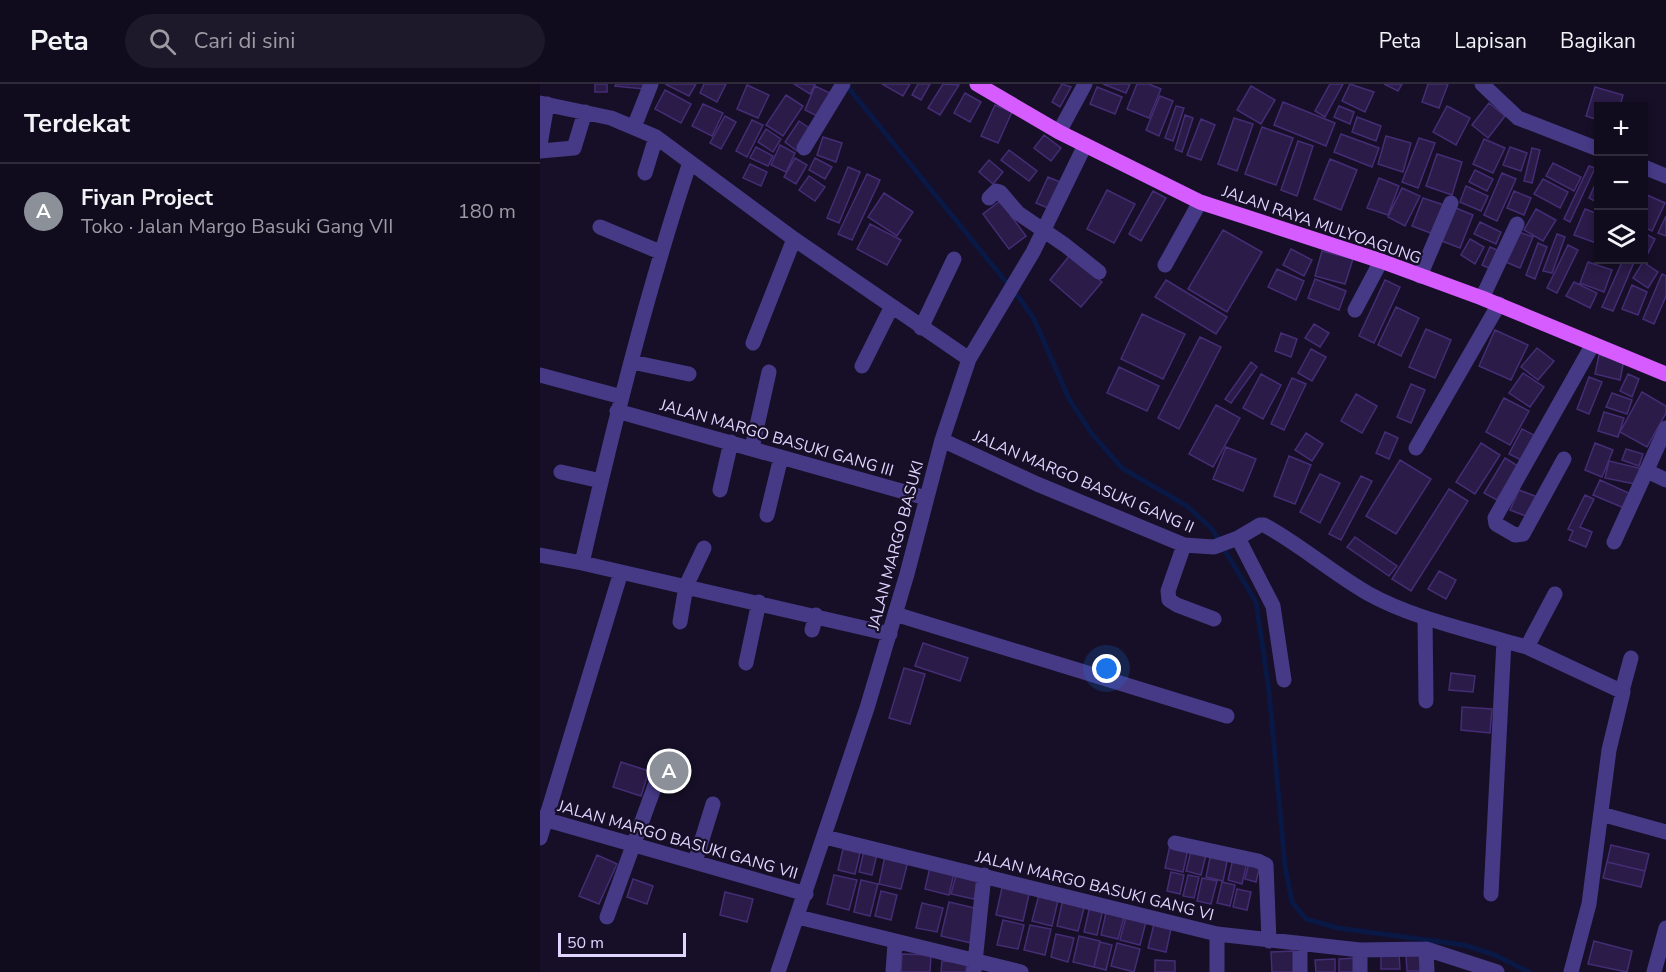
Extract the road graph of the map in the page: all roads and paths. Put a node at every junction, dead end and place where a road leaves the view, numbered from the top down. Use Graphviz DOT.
graph roads {
  1 [pos="651,84"];
  2 [pos="977,84"];
  3 [pos="1085,84"];
  4 [pos="1482,84"];
  5 [pos="841,87"];
  6 [pos="544,103"];
  7 [pos="585,111"];
  8 [pos="634,127"];
  9 [pos="1059,132"];
  10 [pos="656,137"];
  11 [pos="540,145"];
  12 [pos="1085,145"];
  13 [pos="1594,147"];
  14 [pos="804,148"];
  15 [pos="540,151"];
  16 [pos="690,162"];
  17 [pos="1648,169"];
  18 [pos="645,173"];
  19 [pos="1666,176"];
  20 [pos="989,198"];
  21 [pos="1200,202"];
  22 [pos="1451,203"];
  23 [pos="1517,224"];
  24 [pos="600,227"];
  25 [pos="1045,230"];
  26 [pos="794,239"];
  27 [pos="660,252"];
  28 [pos="954,259"];
  29 [pos="1381,261"];
  30 [pos="1165,265"];
  31 [pos="1099,272"];
  32 [pos="1420,276"];
  33 [pos="1482,298"];
  34 [pos="1499,304"];
  35 [pos="891,308"];
  36 [pos="1355,310"];
  37 [pos="921,328"];
  38 [pos="753,343"];
  39 [pos="1593,344"];
  40 [pos="969,359"];
  41 [pos="632,362"];
  42 [pos="862,366"];
  43 [pos="769,372"];
  44 [pos="1666,374"];
  45 [pos="540,375"];
  46 [pos="688,375"];
  47 [pos="620,404"];
  48 [pos="1666,428"];
  49 [pos="942,440"];
  50 [pos="731,442"];
  51 [pos="752,448"];
  52 [pos="1416,448"];
  53 [pos="781,457"];
  54 [pos="1564,459"];
  55 [pos="1647,471"];
  56 [pos="561,472"];
  57 [pos="1666,480"];
  58 [pos="601,481"];
  59 [pos="720,490"];
  60 [pos="927,498"];
  61 [pos="767,515"];
  62 [pos="1237,539"];
  63 [pos="1614,542"];
  64 [pos="1184,545"];
  65 [pos="704,548"];
  66 [pos="540,555"];
  67 [pos="582,563"];
  68 [pos="621,572"];
  69 [pos="686,586"];
  70 [pos="1555,594"];
  71 [pos="759,602"];
  72 [pos="895,614"];
  73 [pos="1214,618"];
  74 [pos="1425,618"];
  75 [pos="680,622"];
  76 [pos="890,633"];
  77 [pos="1504,641"];
  78 [pos="1527,647"];
  79 [pos="1631,658"];
  80 [pos="746,663"];
  81 [pos="1284,680"];
  82 [pos="1622,691"];
  83 [pos="1426,701"];
  84 [pos="1227,716"];
  85 [pos="665,758"];
  86 [pos="713,804"];
  87 [pos="1601,814"];
  88 [pos="543,819"];
  89 [pos="1666,832"];
  90 [pos="825,837"];
  91 [pos="540,838"];
  92 [pos="634,843"];
  93 [pos="1175,843"];
  94 [pos="695,862"];
  95 [pos="984,875"];
  96 [pos="806,894"];
  97 [pos="1491,894"];
  98 [pos="607,917"];
  99 [pos="798,917"];
  100 [pos="1666,928"];
  101 [pos="1217,934"];
  102 [pos="1269,941"];
  103 [pos="896,943"];
  104 [pos="1300,944"];
  105 [pos="1360,950"];
  106 [pos="1426,950"];
  107 [pos="975,966"];
  108 [pos="778,972"];
  109 [pos="893,972"];
  110 [pos="1021,972"];
  111 [pos="1217,972"];
  112 [pos="1300,972"];
  113 [pos="1360,972"];
  114 [pos="1426,972"];
  115 [pos="1497,972"];
  116 [pos="1571,972"];
  117 [pos="1654,972"];
  1 -- 8 [label="street"];
  2 -- 9 [label="main road, JALAN RAYA MULYOAGUNG"];
  3 -- 9 [label="street"];
  4 -- 13 [label="street"];
  5 -- 14 [label="street"];
  6 -- 7 [label="street"];
  6 -- 11 [label="street"];
  7 -- 8 [label="street"];
  7 -- 15 [label="street"];
  8 -- 10 [label="street"];
  9 -- 12 [label="main road, JALAN RAYA MULYOAGUNG"];
  10 -- 16 [label="street"];
  10 -- 18 [label="street"];
  12 -- 21 [label="main road, JALAN RAYA MULYOAGUNG"];
  12 -- 25 [label="street, JALAN MARGO BASUKI"];
  16 -- 26 [label="street"];
  16 -- 27 [label="street"];
  17 -- 19 [label="street"];
  20 -- 25 [label="street"];
  21 -- 29 [label="main road, JALAN RAYA MULYOAGUNG"];
  21 -- 30 [label="street"];
  22 -- 32 [label="street"];
  23 -- 33 [label="street"];
  24 -- 27 [label="street"];
  25 -- 31 [label="street"];
  25 -- 40 [label="street, JALAN MARGO BASUKI"];
  26 -- 35 [label="street"];
  26 -- 38 [label="street"];
  27 -- 41 [label="street"];
  28 -- 37 [label="street"];
  29 -- 32 [label="main road, JALAN RAYA MULYOAGUNG"];
  29 -- 36 [label="street"];
  32 -- 33 [label="main road, JALAN RAYA MULYOAGUNG"];
  33 -- 34 [label="main road, JALAN RAYA MULYOAGUNG"];
  34 -- 39 [label="main road, JALAN RAYA MULYOAGUNG"];
  34 -- 52 [label="street"];
  35 -- 37 [label="street"];
  35 -- 42 [label="street"];
  37 -- 40 [label="street"];
  39 -- 44 [label="main road, JALAN RAYA MULYOAGUNG"];
  39 -- 54 [label="street"];
  40 -- 49 [label="street, JALAN MARGO BASUKI"];
  41 -- 46 [label="street"];
  41 -- 47 [label="street"];
  43 -- 51 [label="street"];
  45 -- 47 [label="street, JALAN MARGO BASUKI GANG III"];
  47 -- 50 [label="street, JALAN MARGO BASUKI GANG III"];
  47 -- 58 [label="street"];
  48 -- 55 [label="street"];
  49 -- 60 [label="street, JALAN MARGO BASUKI"];
  49 -- 64 [label="street, JALAN MARGO BASUKI GANG II"];
  50 -- 51 [label="street, JALAN MARGO BASUKI GANG III"];
  50 -- 59 [label="street"];
  51 -- 53 [label="street, JALAN MARGO BASUKI GANG III"];
  53 -- 60 [label="street, JALAN MARGO BASUKI GANG III"];
  53 -- 61 [label="street"];
  55 -- 57 [label="street"];
  55 -- 63 [label="street"];
  56 -- 58 [label="street"];
  58 -- 67 [label="street"];
  60 -- 72 [label="street, JALAN MARGO BASUKI"];
  62 -- 64 [label="street, JALAN MARGO BASUKI GANG II"];
  62 -- 74 [label="street"];
  62 -- 81 [label="street"];
  64 -- 73 [label="street"];
  65 -- 69 [label="street"];
  66 -- 67 [label="street"];
  67 -- 68 [label="street"];
  68 -- 69 [label="street"];
  68 -- 88 [label="street"];
  69 -- 71 [label="street"];
  69 -- 75 [label="street"];
  70 -- 78 [label="street"];
  71 -- 76 [label="street"];
  71 -- 80 [label="street"];
  72 -- 76 [label="street, JALAN MARGO BASUKI"];
  72 -- 84 [label="street"];
  74 -- 77 [label="street"];
  74 -- 83 [label="street"];
  76 -- 90 [label="street, JALAN MARGO BASUKI"];
  77 -- 78 [label="street"];
  77 -- 97 [label="street"];
  78 -- 82 [label="street"];
  79 -- 82 [label="street"];
  82 -- 87 [label="street"];
  85 -- 92 [label="street"];
  86 -- 94 [label="street"];
  87 -- 89 [label="street"];
  87 -- 116 [label="street"];
  88 -- 91 [label="street"];
  88 -- 92 [label="street, JALAN MARGO BASUKI GANG VII"];
  90 -- 95 [label="street, JALAN MARGO BASUKI GANG VI"];
  90 -- 96 [label="street, JALAN MARGO BASUKI"];
  92 -- 94 [label="street, JALAN MARGO BASUKI GANG VII"];
  92 -- 98 [label="street"];
  93 -- 102 [label="street"];
  94 -- 96 [label="street, JALAN MARGO BASUKI GANG VII"];
  95 -- 101 [label="street, JALAN MARGO BASUKI GANG VI"];
  95 -- 107 [label="street"];
  96 -- 99 [label="street, JALAN MARGO BASUKI"];
  99 -- 103 [label="street"];
  99 -- 108 [label="street, JALAN MARGO BASUKI"];
  100 -- 117 [label="street"];
  101 -- 102 [label="street, JALAN MARGO BASUKI GANG VI"];
  101 -- 111 [label="street"];
  102 -- 104 [label="street, JALAN MARGO BASUKI GANG VI"];
  103 -- 107 [label="street"];
  103 -- 109 [label="street"];
  104 -- 105 [label="street, JALAN MARGO BASUKI GANG VI"];
  104 -- 112 [label="street"];
  105 -- 106 [label="street, JALAN MARGO BASUKI GANG VI"];
  105 -- 113 [label="street"];
  106 -- 114 [label="street"];
  106 -- 115 [label="street, JALAN MARGO BASUKI GANG VI"];
  107 -- 110 [label="street"];
}
